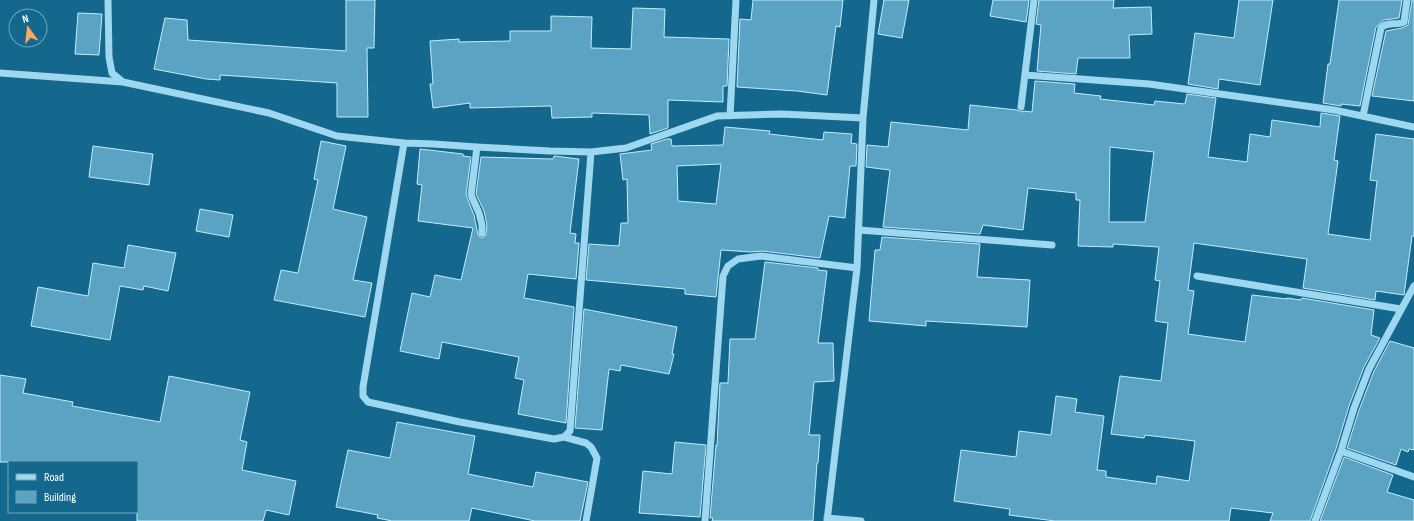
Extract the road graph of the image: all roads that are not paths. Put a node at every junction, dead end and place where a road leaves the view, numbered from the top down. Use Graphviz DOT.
graph roads {
  1 [pos="108,0"];
  2 [pos="736,0"];
  3 [pos="874,0"];
  4 [pos="1034,0"];
  5 [pos="1407,0"];
  6 [pos="0,73"];
  7 [pos="1025,75"];
  8 [pos="123,82"];
  9 [pos="1021,107"];
  10 [pos="730,116"];
  11 [pos="1363,116"];
  12 [pos="863,118"];
  13 [pos="1414,127"];
  14 [pos="404,143"];
  15 [pos="477,147"];
  16 [pos="591,152"];
  17 [pos="858,230"];
  18 [pos="482,233"];
  19 [pos="1052,245"];
  20 [pos="857,268"];
  21 [pos="1197,276"];
  22 [pos="1414,286"];
  23 [pos="1401,309"];
  24 [pos="564,437"];
  25 [pos="1341,451"];
  26 [pos="1414,477"];
  27 [pos="827,520"];
  28 [pos="586,521"];
  29 [pos="705,521"];
  30 [pos="861,521"];
  31 [pos="1315,521"];
  1 -- 8 [label="street"];
  2 -- 10 [label="street"];
  3 -- 12 [label="street"];
  4 -- 7 [label="street"];
  5 -- 11 [label="street"];
  6 -- 8 [label="street"];
  7 -- 9 [label="street"];
  7 -- 11 [label="street"];
  8 -- 14 [label="street"];
  10 -- 12 [label="street"];
  10 -- 16 [label="street"];
  11 -- 13 [label="street"];
  12 -- 17 [label="street"];
  14 -- 15 [label="street"];
  14 -- 24 [label="street"];
  15 -- 16 [label="street"];
  15 -- 18 [label="street"];
  16 -- 24 [label="street"];
  17 -- 19 [label="street"];
  17 -- 20 [label="street"];
  20 -- 27 [label="street"];
  20 -- 29 [label="street"];
  21 -- 23 [label="street"];
  22 -- 23 [label="street"];
  23 -- 25 [label="street"];
  24 -- 28 [label="street"];
  25 -- 26 [label="street"];
  25 -- 31 [label="street"];
  27 -- 30 [label="street"];
}
